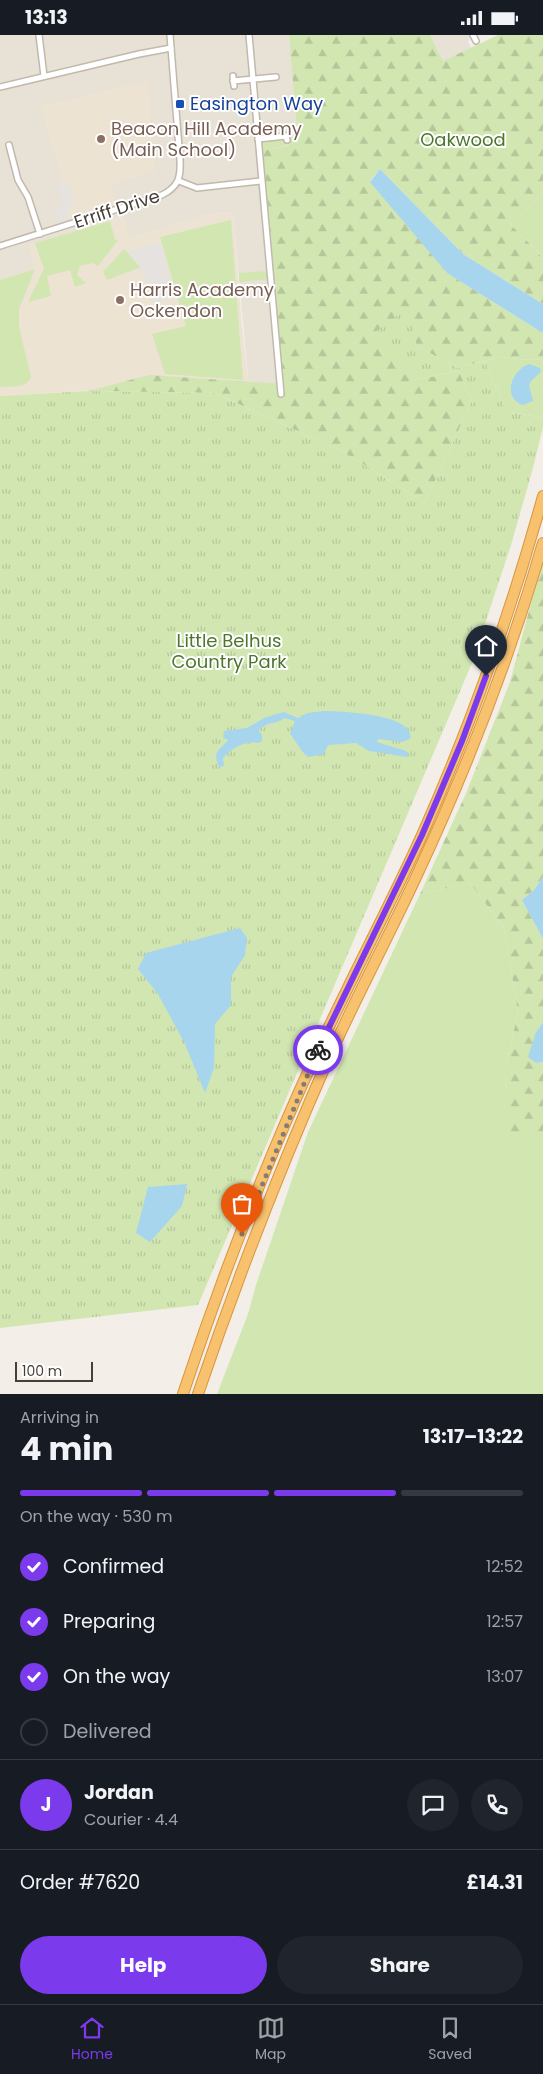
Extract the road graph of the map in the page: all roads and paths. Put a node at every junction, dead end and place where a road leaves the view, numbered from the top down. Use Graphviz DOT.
graph roads {
  1 [pos="39,35"];
  2 [pos="170,35"];
  3 [pos="249,35"];
  4 [pos="473,35"];
  5 [pos="476,41"];
  6 [pos="171,48"];
  7 [pos="44,76"];
  8 [pos="276,77"];
  9 [pos="252,79"];
  10 [pos="233,81"];
  11 [pos="0,87"];
  12 [pos="286,136"];
  13 [pos="258,139"];
  14 [pos="9,145"];
  15 [pos="179,181"];
  16 [pos="261,181"];
  17 [pos="40,234"];
  18 [pos="0,246"];
  19 [pos="281,394"];
  20 [pos="543,496"];
  21 [pos="543,543"];
  22 [pos="183,1394"];
  23 [pos="198,1394"];
  1 -- 7 [label="street"];
  2 -- 6 [label="street"];
  3 -- 9 [label="street"];
  4 -- 5 [label="street"];
  6 -- 7 [label="street"];
  6 -- 15 [label="street"];
  7 -- 11 [label="street"];
  8 -- 9 [label="street"];
  9 -- 10 [label="street"];
  9 -- 13 [label="street"];
  12 -- 13 [label="street"];
  13 -- 16 [label="street"];
  14 -- 17 [label="street"];
  15 -- 16 [label="street, Erriff Drive"];
  15 -- 17 [label="street, Erriff Drive"];
  16 -- 19 [label="street"];
  17 -- 18 [label="street, Erriff Drive"];
  20 -- 22 [label="highway"];
  21 -- 23 [label="highway"];
}
